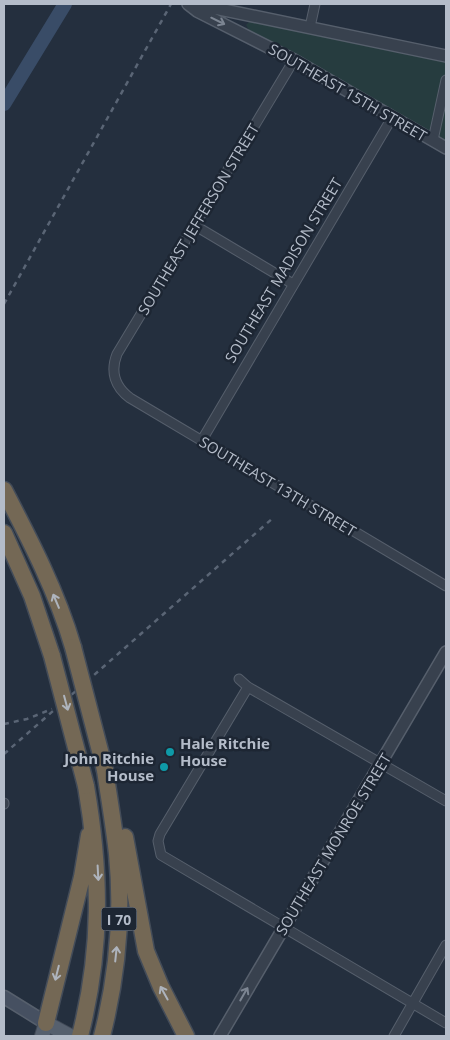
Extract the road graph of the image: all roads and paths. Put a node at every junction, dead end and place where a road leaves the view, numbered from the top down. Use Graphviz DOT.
graph roads {
  1 [pos="188,4"];
  2 [pos="195,4"];
  3 [pos="315,4"];
  4 [pos="240,13"];
  5 [pos="310,27"];
  6 [pos="250,36"];
  7 [pos="446,56"];
  8 [pos="294,60"];
  9 [pos="446,80"];
  10 [pos="393,116"];
  11 [pos="433,140"];
  12 [pos="446,148"];
  13 [pos="194,224"];
  14 [pos="294,284"];
  15 [pos="115,381"];
  16 [pos="202,440"];
  17 [pos="4,490"];
  18 [pos="4,533"];
  19 [pos="446,586"];
  20 [pos="446,652"];
  21 [pos="240,679"];
  22 [pos="248,687"];
  23 [pos="380,764"];
  24 [pos="442,800"];
  25 [pos="110,802"];
  26 [pos="446,808"];
  27 [pos="93,825"];
  28 [pos="283,928"];
  29 [pos="446,946"];
  30 [pos="4,997"];
  31 [pos="413,1004"];
  32 [pos="446,1023"];
  33 [pos="47,1028"];
  34 [pos="70,1036"];
  35 [pos="80,1036"];
  36 [pos="102,1036"];
  37 [pos="186,1036"];
  38 [pos="220,1036"];
  39 [pos="394,1036"];
  1 -- 6 [label="street, SOUTHEAST 15TH STREET, one-way"];
  2 -- 4 [label="street"];
  3 -- 5 [label="street"];
  4 -- 5 [label="street"];
  4 -- 6 [label="street"];
  5 -- 7 [label="street"];
  6 -- 8 [label="street, SOUTHEAST 15TH STREET"];
  8 -- 10 [label="street, SOUTHEAST 15TH STREET"];
  8 -- 13 [label="street, SOUTHEAST JEFFERSON STREET"];
  9 -- 11 [label="street"];
  10 -- 11 [label="street, SOUTHEAST 15TH STREET"];
  10 -- 14 [label="street, SOUTHEAST MADISON STREET"];
  11 -- 12 [label="street, SOUTHEAST 15TH STREET"];
  13 -- 14 [label="street"];
  13 -- 15 [label="street, SOUTHEAST JEFFERSON STREET"];
  14 -- 16 [label="street, SOUTHEAST MADISON STREET"];
  15 -- 16 [label="street, SOUTHEAST 13TH STREET"];
  16 -- 19 [label="street, SOUTHEAST 13TH STREET"];
  25 -- 17 [label="highway, I 70, one-way, bridge"];
  18 -- 27 [label="highway, I 70, one-way, bridge"];
  20 -- 23 [label="street, SOUTHEAST MONROE STREET"];
  21 -- 22 [label="street"];
  22 -- 23 [label="street"];
  22 -- 28 [label="street"];
  23 -- 24 [label="street"];
  23 -- 28 [label="street, SOUTHEAST MONROE STREET"];
  24 -- 26 [label="street"];
  36 -- 25 [label="highway, I 70, one-way"];
  37 -- 25 [label="highway, one-way"];
  27 -- 33 [label="highway, one-way"];
  27 -- 35 [label="highway, I 70, one-way"];
  28 -- 31 [label="street"];
  38 -- 28 [label="street, SOUTHEAST MONROE STREET, one-way"];
  29 -- 31 [label="street"];
  30 -- 33 [label="main road"];
  31 -- 32 [label="street"];
  31 -- 39 [label="street"];
  33 -- 34 [label="main road"];
}
